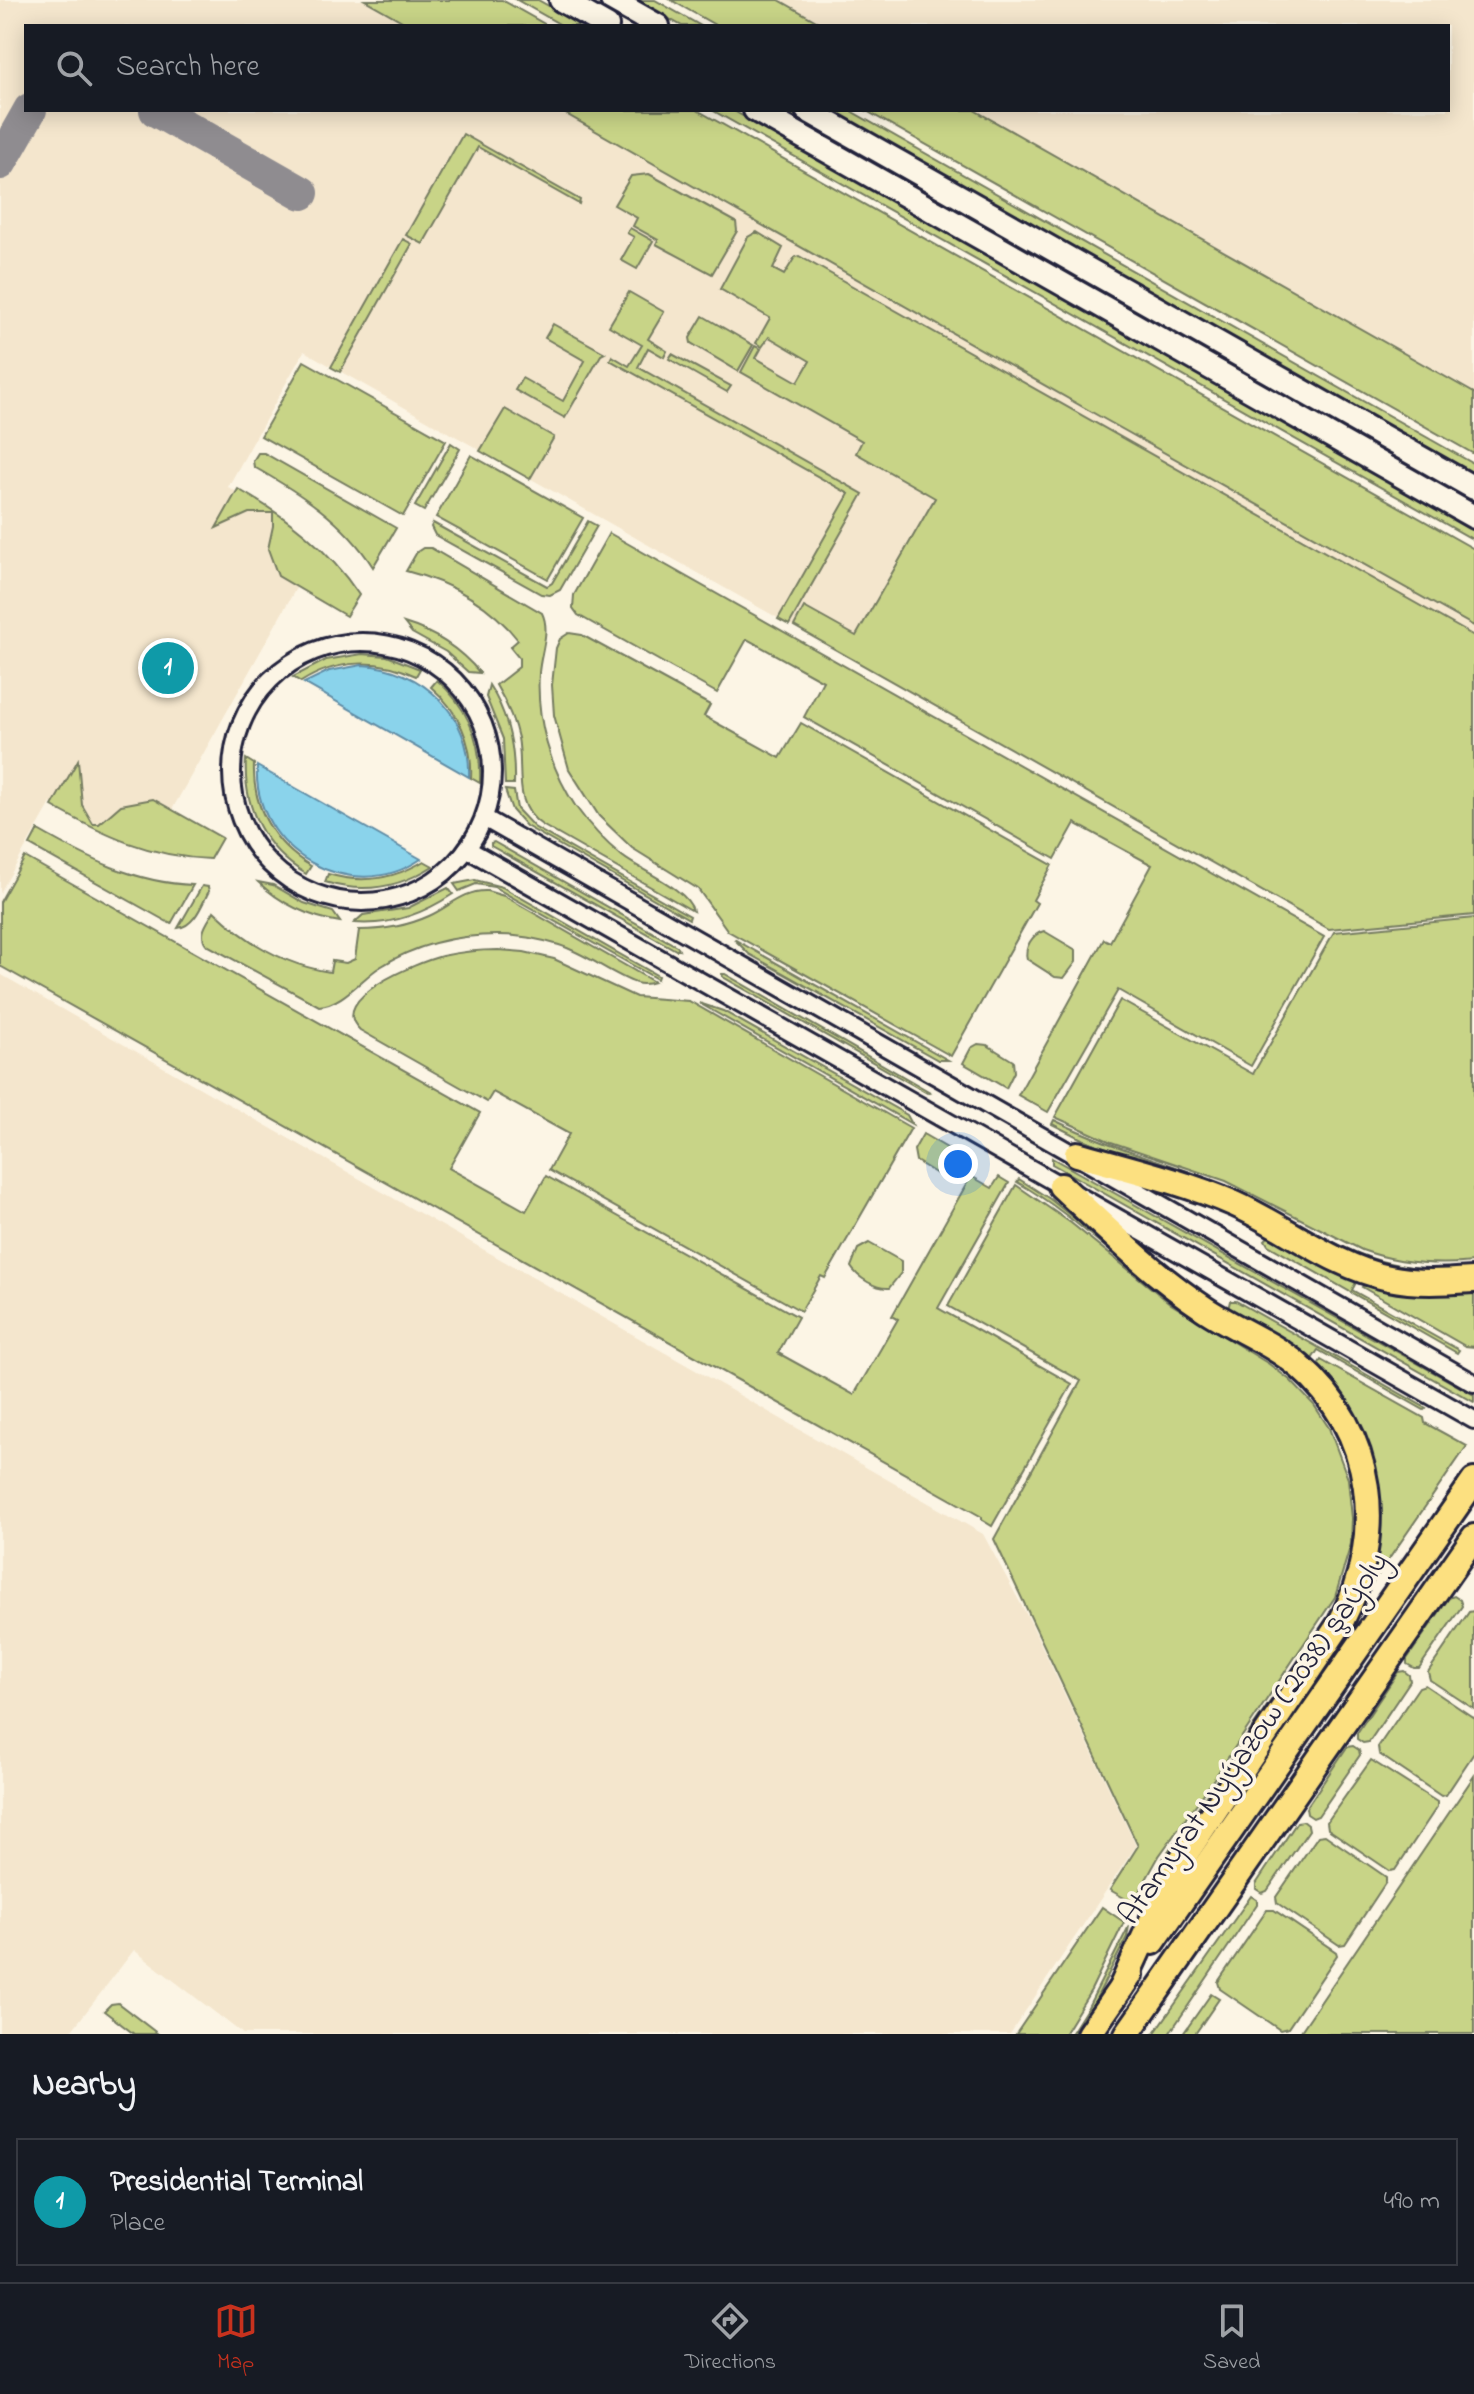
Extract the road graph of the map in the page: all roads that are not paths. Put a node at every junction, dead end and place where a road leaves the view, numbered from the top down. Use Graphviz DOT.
graph roads {
  1 [pos="561,0"];
  2 [pos="612,0"];
  3 [pos="603,24"];
  4 [pos="654,24"];
  5 [pos="759,112"];
  6 [pos="811,112"];
  7 [pos="1474,488"];
  8 [pos="1474,517"];
  9 [pos="484,818"];
  10 [pos="467,849"];
  11 [pos="1077,1154"];
  12 [pos="1061,1186"];
  13 [pos="1474,1280"];
  14 [pos="1474,1383"];
  15 [pos="1472,1419"];
  16 [pos="1474,1481"];
  17 [pos="1474,1537"];
  18 [pos="1121,1988"];
  19 [pos="1089,2034"];
  20 [pos="1127,2034"];
  1 -- 3 [label="street"];
  2 -- 4 [label="street"];
  5 -- 8 [label="street"];
  6 -- 7 [label="street"];
  9 -- 10 [label="street"];
  9 -- 10 [label="street"];
  9 -- 11 [label="street"];
  10 -- 12 [label="street"];
  11 -- 13 [label="main road"];
  11 -- 14 [label="street"];
  12 -- 15 [label="street"];
  12 -- 18 [label="main road"];
  16 -- 18 [label="main road, Atamyrat Nyýazow (2038) şaýoly"];
  17 -- 20 [label="main road, Atamyrat Nyýazow (2038) şaýoly"];
  18 -- 19 [label="main road, Atamyrat Nyýazow (2038) şaýoly"];
}
